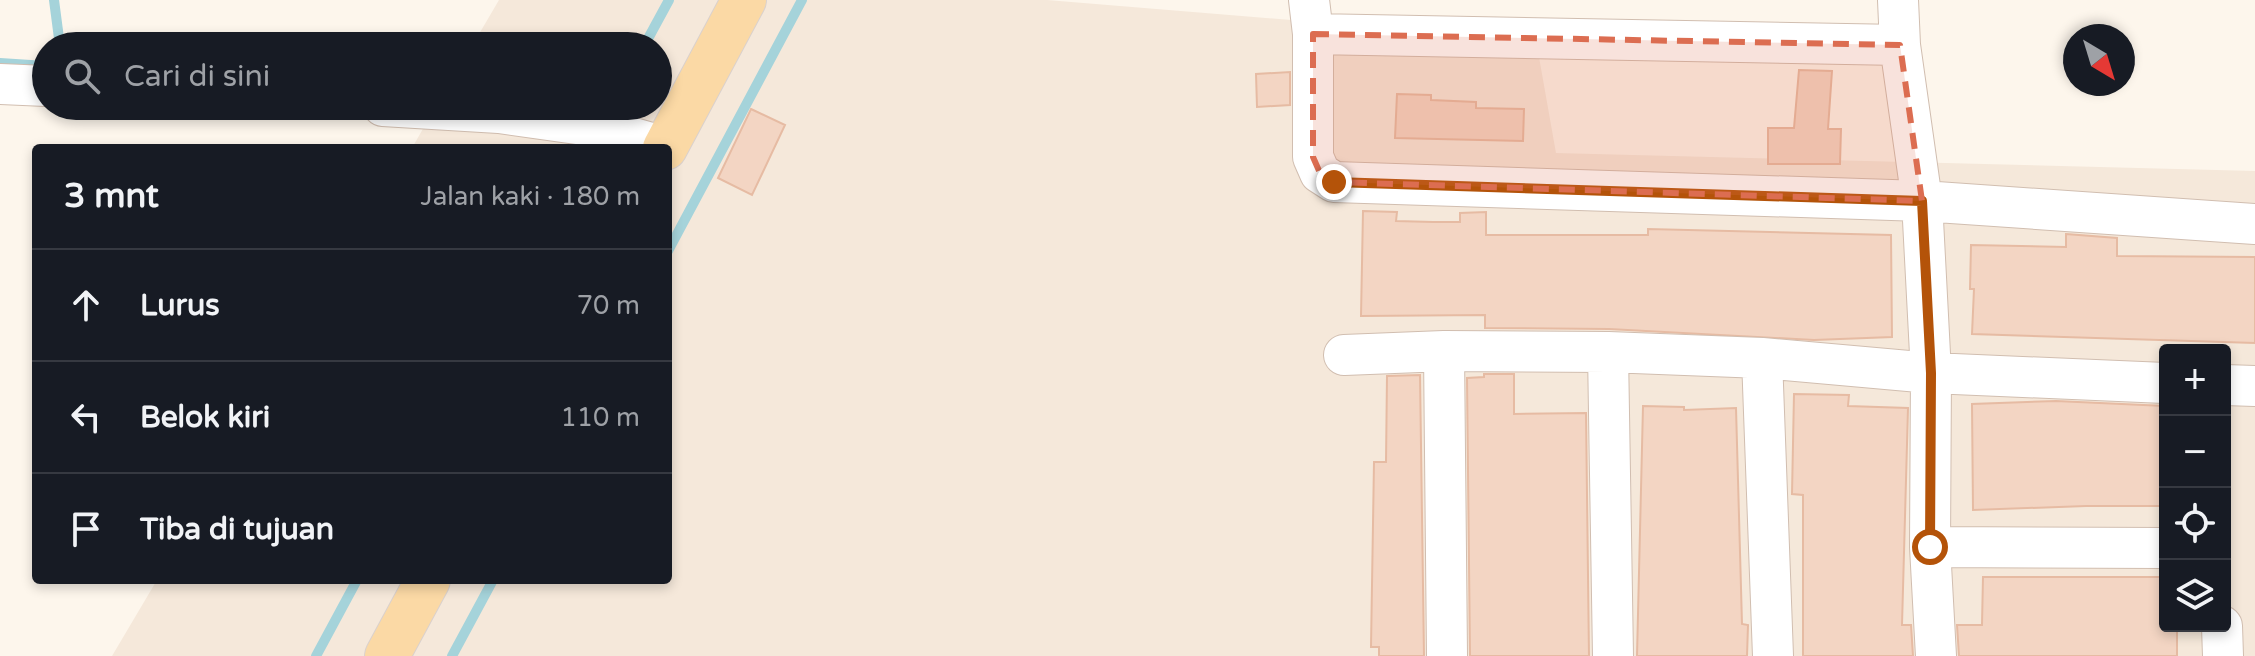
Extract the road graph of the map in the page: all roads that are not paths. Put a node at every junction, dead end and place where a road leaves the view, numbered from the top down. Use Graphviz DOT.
graph roads {
  1 [pos="744,0"];
  2 [pos="1898,0"];
  3 [pos="1311,17"];
  4 [pos="1900,45"];
  5 [pos="0,84"];
  6 [pos="32,85"];
  7 [pos="672,114"];
  8 [pos="549,120"];
  9 [pos="668,120"];
  10 [pos="653,144"];
  11 [pos="1922,201"];
  12 [pos="2255,224"];
  13 [pos="1444,351"];
  14 [pos="1608,352"];
  15 [pos="1344,355"];
  16 [pos="1762,358"];
  17 [pos="1931,373"];
  18 [pos="2159,383"];
  19 [pos="2231,385"];
  20 [pos="2255,386"];
  21 [pos="1930,547"];
  22 [pos="2159,548"];
  23 [pos="426,584"];
  24 [pos="2222,632"];
  25 [pos="387,656"];
  26 [pos="1447,656"];
  27 [pos="1613,656"];
  28 [pos="1773,656"];
  29 [pos="1936,656"];
  30 [pos="2223,656"];
  1 -- 7 [label="main road"];
  2 -- 4 [label="street"];
  3 -- 4 [label="street"];
  3 -- 11 [label="street"];
  4 -- 11 [label="street"];
  5 -- 6 [label="street"];
  8 -- 10 [label="street"];
  9 -- 10 [label="main road"];
  11 -- 12 [label="street"];
  11 -- 17 [label="street"];
  13 -- 14 [label="street"];
  13 -- 15 [label="street"];
  13 -- 26 [label="street"];
  14 -- 16 [label="street"];
  14 -- 27 [label="street"];
  16 -- 17 [label="street"];
  16 -- 28 [label="street"];
  17 -- 18 [label="street"];
  17 -- 21 [label="street"];
  19 -- 20 [label="street"];
  21 -- 22 [label="street"];
  21 -- 29 [label="street"];
  23 -- 25 [label="main road"];
  24 -- 30 [label="street"];
}
